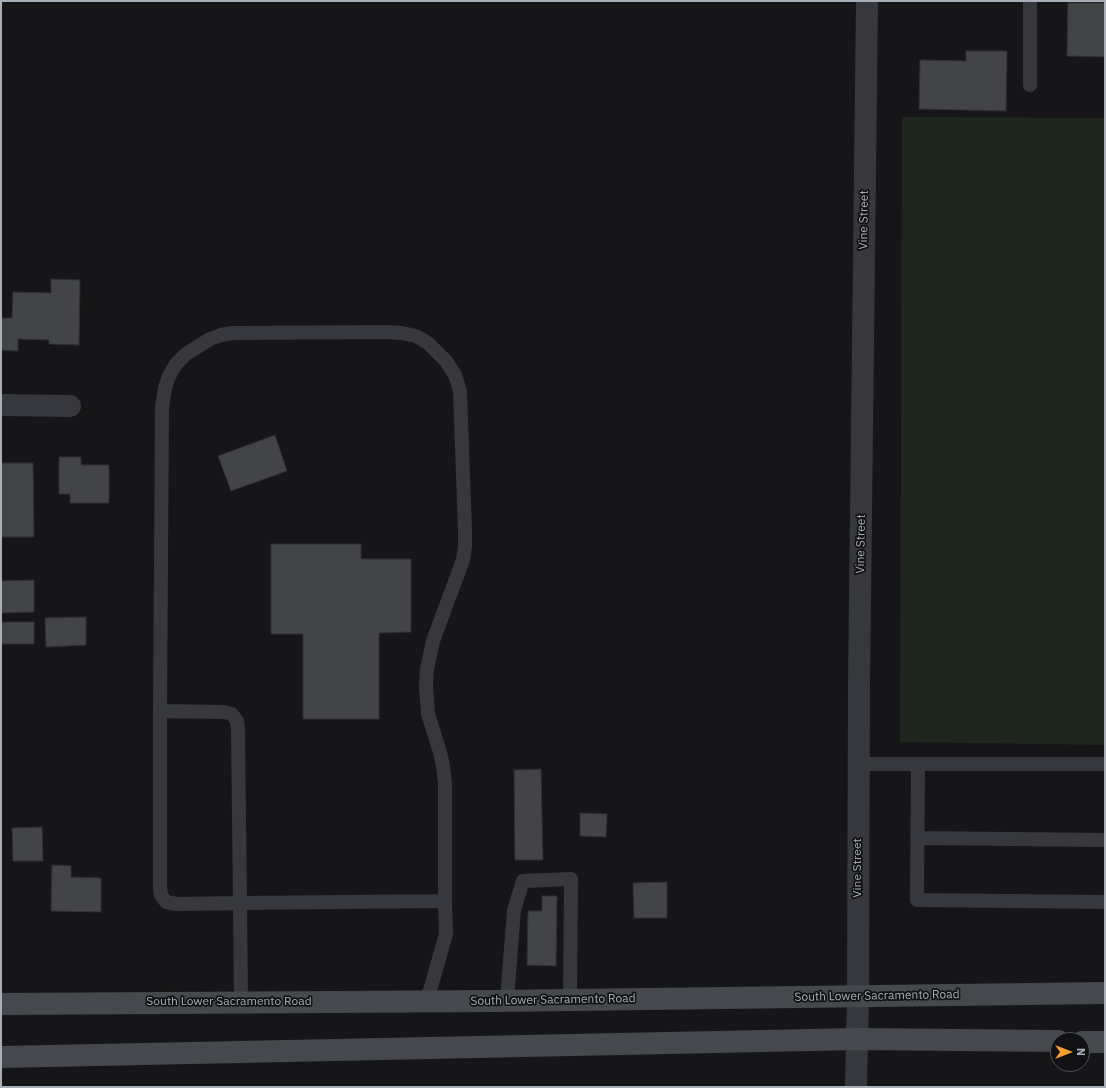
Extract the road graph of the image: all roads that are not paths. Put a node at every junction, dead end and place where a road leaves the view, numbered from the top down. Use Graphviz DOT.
graph roads {
  1 [pos="867,1"];
  2 [pos="1030,1"];
  3 [pos="1030,85"];
  4 [pos="1,405"];
  5 [pos="70,406"];
  6 [pos="160,711"];
  7 [pos="859,764"];
  8 [pos="918,764"];
  9 [pos="1105,764"];
  10 [pos="918,838"];
  11 [pos="1105,840"];
  12 [pos="445,902"];
  13 [pos="1105,902"];
  14 [pos="240,903"];
  15 [pos="1105,993"];
  16 [pos="858,996"];
  17 [pos="570,999"];
  18 [pos="507,1000"];
  19 [pos="427,1001"];
  20 [pos="241,1002"];
  21 [pos="1,1004"];
  22 [pos="858,1039"];
  23 [pos="1050,1041"];
  24 [pos="1090,1042"];
  25 [pos="1105,1042"];
  26 [pos="1,1057"];
  27 [pos="856,1087"];
  1 -- 7 [label="street, Vine Street"];
  2 -- 3 [label="lane"];
  4 -- 5 [label="street"];
  6 -- 12 [label="lane"];
  6 -- 14 [label="lane"];
  6 -- 14 [label="lane"];
  7 -- 8 [label="lane"];
  7 -- 16 [label="street, Vine Street"];
  8 -- 9 [label="lane"];
  8 -- 10 [label="lane"];
  10 -- 11 [label="lane"];
  10 -- 13 [label="lane"];
  12 -- 14 [label="lane"];
  12 -- 19 [label="lane"];
  14 -- 20 [label="lane"];
  15 -- 16 [label="main road, South Lower Sacramento Road"];
  16 -- 17 [label="main road, South Lower Sacramento Road"];
  16 -- 22 [label="street, Vine Street"];
  17 -- 18 [label="main road, South Lower Sacramento Road"];
  17 -- 18 [label="lane"];
  18 -- 19 [label="main road, South Lower Sacramento Road"];
  19 -- 20 [label="main road, South Lower Sacramento Road"];
  20 -- 21 [label="main road, South Lower Sacramento Road"];
  22 -- 23 [label="main road"];
  22 -- 26 [label="main road"];
  22 -- 27 [label="street, Vine Street"];
  24 -- 25 [label="main road"];
}
